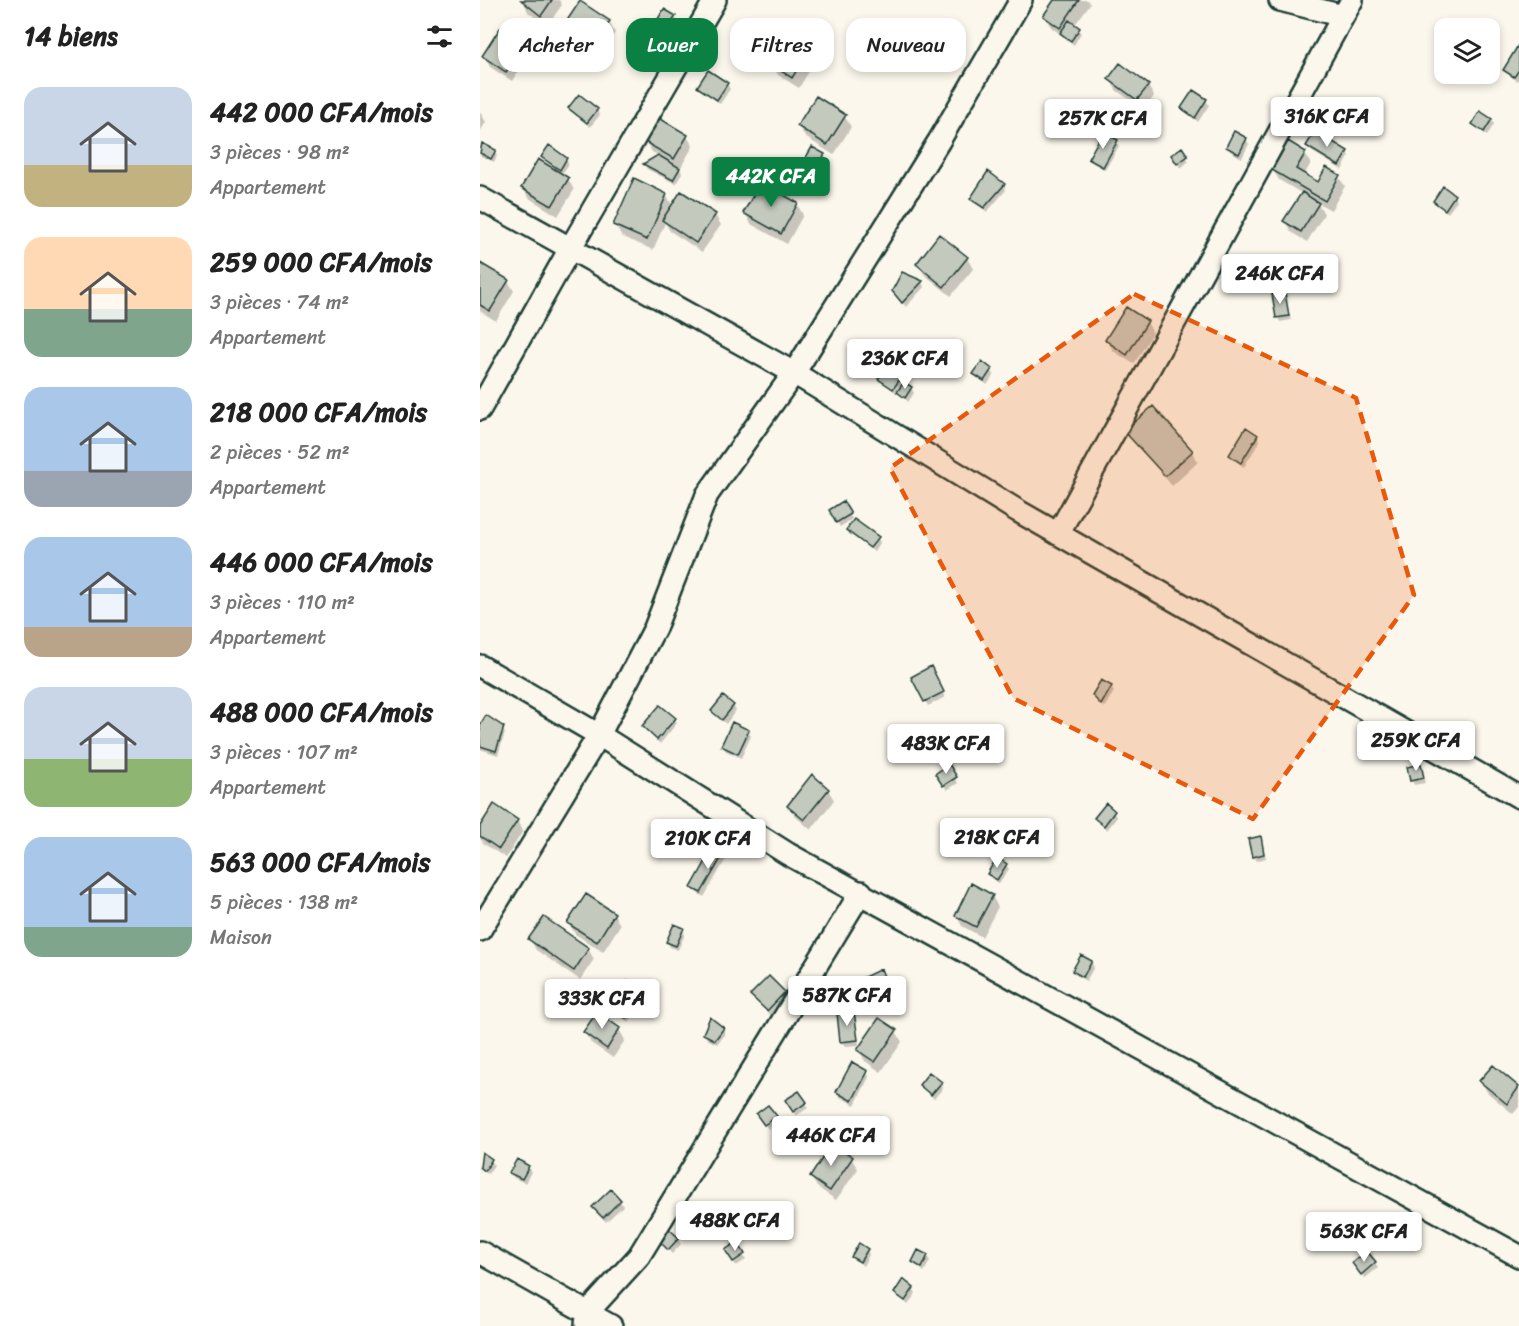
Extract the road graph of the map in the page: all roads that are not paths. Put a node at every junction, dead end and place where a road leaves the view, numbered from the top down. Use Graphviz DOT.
graph roads {
  1 [pos="715,0"];
  2 [pos="1021,0"];
  3 [pos="1280,0"];
  4 [pos="1347,8"];
  5 [pos="480,198"];
  6 [pos="571,247"];
  7 [pos="794,373"];
  8 [pos="480,409"];
  9 [pos="1058,534"];
  10 [pos="480,666"];
  11 [pos="599,735"];
  12 [pos="1519,797"];
  13 [pos="861,892"];
  14 [pos="480,930"];
  15 [pos="480,1252"];
  16 [pos="1519,1256"];
  17 [pos="586,1319"];
  18 [pos="611,1326"];
  1 -- 6 [label="street"];
  2 -- 7 [label="street"];
  3 -- 4 [label="street"];
  4 -- 9 [label="street"];
  5 -- 6 [label="street"];
  6 -- 7 [label="street"];
  6 -- 8 [label="street"];
  7 -- 9 [label="street"];
  7 -- 11 [label="street"];
  9 -- 12 [label="street"];
  10 -- 11 [label="street"];
  11 -- 13 [label="street"];
  11 -- 14 [label="street"];
  13 -- 16 [label="street"];
  13 -- 17 [label="street"];
  15 -- 17 [label="street"];
  17 -- 18 [label="street"];
}
